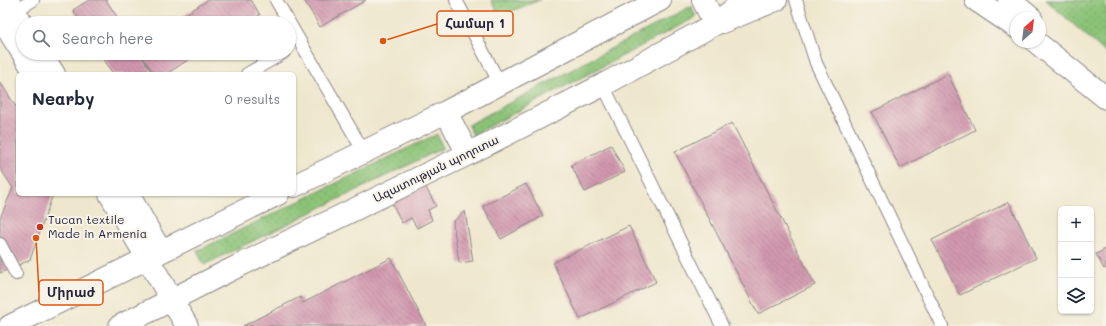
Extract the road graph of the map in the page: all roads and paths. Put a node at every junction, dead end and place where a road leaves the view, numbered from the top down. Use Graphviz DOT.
graph roads {
  1 [pos="276,0"];
  2 [pos="456,0"];
  3 [pos="660,0"];
  4 [pos="703,0"];
  5 [pos="745,0"];
  6 [pos="776,0"];
  7 [pos="796,0"];
  8 [pos="976,0"];
  9 [pos="1009,0"];
  10 [pos="1024,12"];
  11 [pos="286,16"];
  12 [pos="1010,23"];
  13 [pos="715,24"];
  14 [pos="1046,31"];
  15 [pos="296,34"];
  16 [pos="301,42"];
  17 [pos="296,45"];
  18 [pos="1044,48"];
  19 [pos="31,60"];
  20 [pos="45,60"];
  21 [pos="271,60"];
  22 [pos="35,72"];
  23 [pos="53,72"];
  24 [pos="250,72"];
  25 [pos="500,84"];
  26 [pos="603,84"];
  27 [pos="1106,84"];
  28 [pos="1106,98"];
  29 [pos="446,112"];
  30 [pos="364,152"];
  31 [pos="468,154"];
  32 [pos="296,185"];
  33 [pos="111,196"];
  34 [pos="129,196"];
  35 [pos="274,196"];
  36 [pos="0,244"];
  37 [pos="154,254"];
  38 [pos="16,274"];
  39 [pos="176,298"];
  40 [pos="10,326"];
  41 [pos="120,326"];
  42 [pos="188,326"];
  43 [pos="722,326"];
  44 [pos="942,326"];
  1 -- 11 [label="lane"];
  2 -- 25 [label="lane"];
  3 -- 25 [label="main road"];
  4 -- 13 [label="main road"];
  5 -- 13 [label="main road, Ազատության պողոտա"];
  6 -- 13 [label="main road"];
  7 -- 44 [label="lane"];
  8 -- 12 [label="main road"];
  9 -- 10 [label="main road"];
  13 -- 26 [label="main road, Ազատության պողոտա"];
  14 -- 27 [label="main road"];
  15 -- 16 [label="lane"];
  16 -- 17 [label="lane"];
  16 -- 30 [label="lane"];
  18 -- 28 [label="main road"];
  19 -- 22 [label="main road"];
  20 -- 23 [label="main road"];
  21 -- 24 [label="lane"];
  25 -- 29 [label="main road"];
  26 -- 31 [label="main road, Ազատության պողոտա"];
  26 -- 43 [label="lane"];
  29 -- 30 [label="main road"];
  29 -- 31 [label="main road"];
  30 -- 32 [label="main road"];
  31 -- 39 [label="main road, Ազատության պողոտա"];
  33 -- 37 [label="main road"];
  34 -- 37 [label="main road"];
  35 -- 37 [label="main road"];
  36 -- 38 [label="lane"];
  37 -- 39 [label="main road"];
  37 -- 40 [label="main road"];
  39 -- 41 [label="main road, Ազատության պողոտա"];
  39 -- 42 [label="main road"];
}
